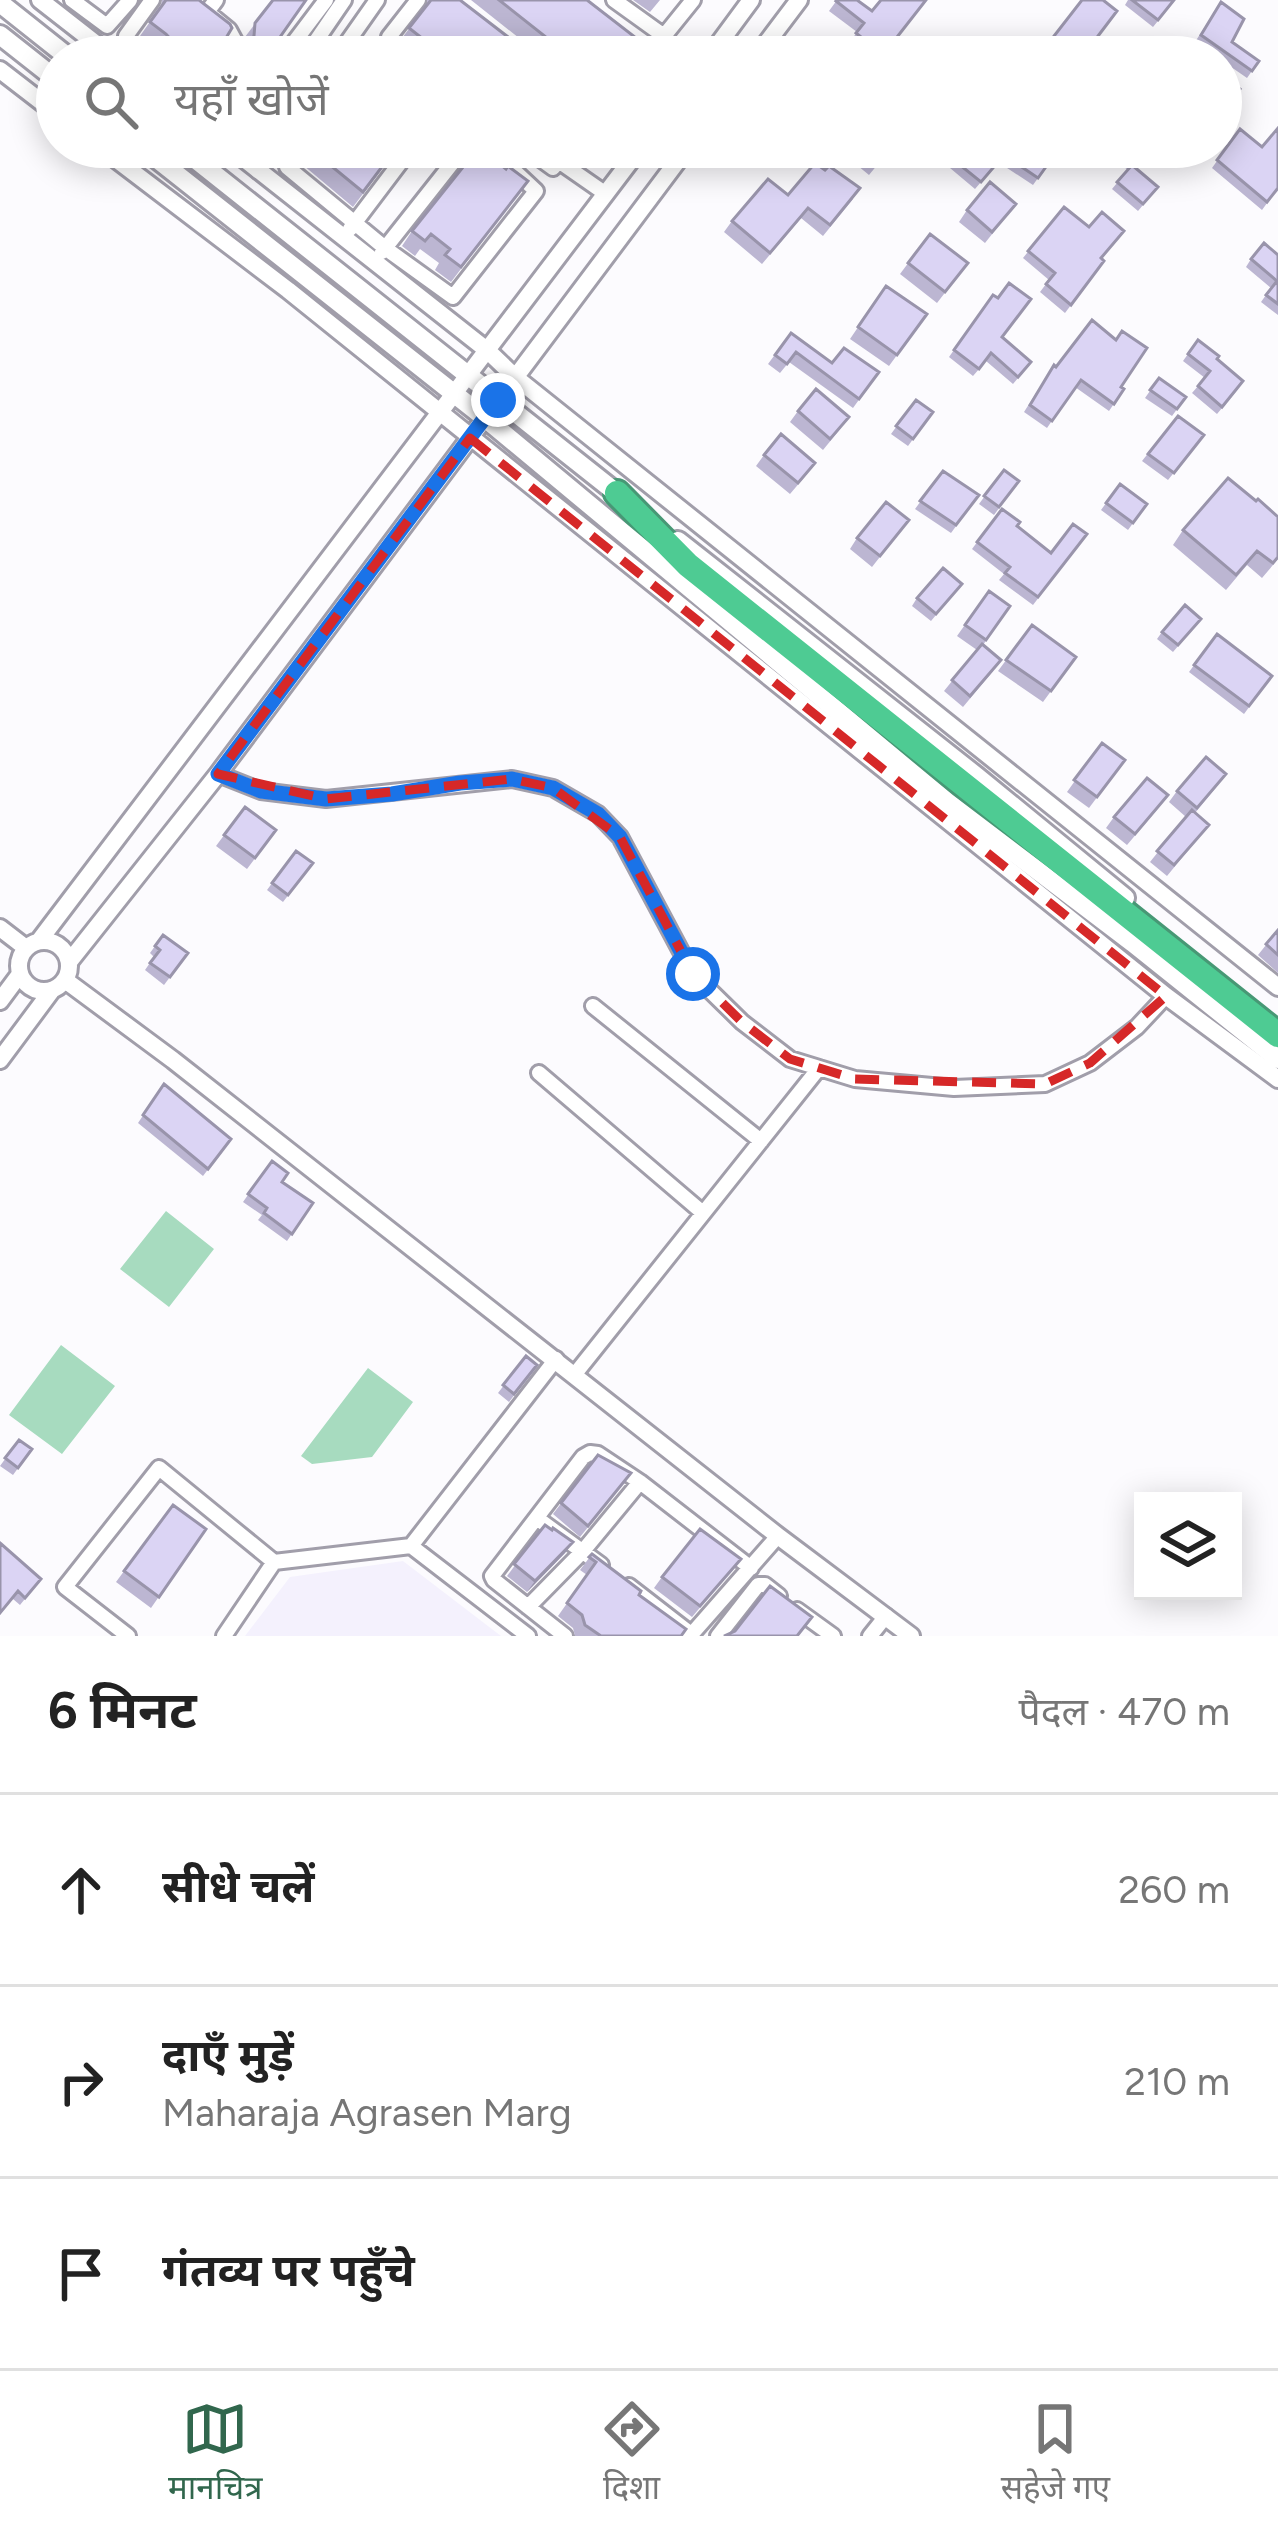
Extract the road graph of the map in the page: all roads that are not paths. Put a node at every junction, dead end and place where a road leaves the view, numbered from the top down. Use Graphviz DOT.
graph roads {
  1 [pos="40,0"];
  2 [pos="73,0"];
  3 [pos="130,0"];
  4 [pos="152,0"];
  5 [pos="190,0"];
  6 [pos="326,0"];
  7 [pos="344,0"];
  8 [pos="377,0"];
  9 [pos="418,0"];
  10 [pos="614,0"];
  11 [pos="693,0"];
  12 [pos="751,0"];
  13 [pos="799,0"];
  14 [pos="0,3"];
  15 [pos="212,6"];
  16 [pos="0,34"];
  17 [pos="42,36"];
  18 [pos="89,36"];
  19 [pos="126,36"];
  20 [pos="232,36"];
  21 [pos="299,36"];
  22 [pos="319,36"];
  23 [pos="352,36"];
  24 [pos="390,36"];
  25 [pos="724,36"];
  26 [pos="772,36"];
  27 [pos="36,63"];
  28 [pos="0,70"];
  29 [pos="36,97"];
  30 [pos="128,168"];
  31 [pos="169,168"];
  32 [pos="207,168"];
  33 [pos="255,168"];
  34 [pos="260,168"];
  35 [pos="288,168"];
  36 [pos="396,168"];
  37 [pos="448,168"];
  38 [pos="511,168"];
  39 [pos="569,168"];
  40 [pos="625,168"];
  41 [pos="672,168"];
  42 [pos="258,171"];
  43 [pos="606,194"];
  44 [pos="349,229"];
  45 [pos="380,254"];
  46 [pos="488,351"];
  47 [pos="469,376"];
  48 [pos="515,377"];
  49 [pos="455,394"];
  50 [pos="498,400"];
  51 [pos="441,414"];
  52 [pos="485,418"];
  53 [pos="470,437"];
  54 [pos="617,494"];
  55 [pos="218,774"];
  56 [pos="0,928"];
  57 [pos="33,945"];
  58 [pos="20,974"];
  59 [pos="62,977"];
  60 [pos="1278,987"];
  61 [pos="1166,996"];
  62 [pos="0,1001"];
  63 [pos="593,1006"];
  64 [pos="1278,1020"];
  65 [pos="1278,1035"];
  66 [pos="1278,1059"];
  67 [pos="0,1060"];
  68 [pos="819,1068"];
  69 [pos="538,1073"];
  70 [pos="1278,1079"];
  71 [pos="761,1141"];
  72 [pos="703,1213"];
  73 [pos="556,1359"];
  74 [pos="574,1374"];
  75 [pos="640,1482"];
  76 [pos="538,1519"];
  77 [pos="778,1536"];
  78 [pos="411,1546"];
  79 [pos="583,1551"];
  80 [pos="274,1562"];
  81 [pos="751,1568"];
  82 [pos="529,1607"];
  83 [pos="886,1616"];
  84 [pos="812,1621"];
  85 [pos="122,1634"];
  86 [pos="691,1635"];
  87 [pos="224,1636"];
  88 [pos="528,1636"];
  89 [pos="565,1636"];
  90 [pos="718,1636"];
  91 [pos="800,1636"];
  92 [pos="833,1636"];
  93 [pos="870,1636"];
  94 [pos="911,1636"];
  1 -- 18 [label="street"];
  2 -- 3 [label="street"];
  4 -- 19 [label="street"];
  5 -- 15 [label="street"];
  6 -- 21 [label="street"];
  7 -- 22 [label="street"];
  8 -- 23 [label="street"];
  9 -- 24 [label="street"];
  10 -- 11 [label="street"];
  12 -- 25 [label="street"];
  13 -- 26 [label="street"];
  14 -- 17 [label="main road"];
  15 -- 20 [label="street"];
  16 -- 27 [label="main road"];
  28 -- 29 [label="street"];
  30 -- 51 [label="street"];
  31 -- 49 [label="main road"];
  32 -- 47 [label="main road"];
  33 -- 42 [label="street"];
  34 -- 42 [label="street"];
  35 -- 44 [label="street"];
  36 -- 44 [label="street"];
  37 -- 45 [label="street"];
  38 -- 45 [label="street"];
  39 -- 43 [label="street"];
  40 -- 43 [label="street"];
  41 -- 48 [label="street"];
  42 -- 44 [label="street"];
  43 -- 46 [label="street"];
  44 -- 45 [label="street"];
  45 -- 46 [label="street"];
  46 -- 47 [label="street"];
  46 -- 48 [label="street"];
  47 -- 49 [label="street"];
  47 -- 50 [label="main road"];
  48 -- 50 [label="street"];
  48 -- 60 [label="street"];
  49 -- 51 [label="street"];
  49 -- 52 [label="main road"];
  50 -- 52 [label="street"];
  50 -- 54 [label="main road"];
  51 -- 53 [label="street"];
  51 -- 57 [label="street"];
  52 -- 53 [label="street"];
  52 -- 66 [label="main road"];
  53 -- 55 [label="street"];
  53 -- 61 [label="street"];
  54 -- 64 [label="main road"];
  54 -- 65 [label="highway"];
  55 -- 59 [label="street"];
  55 -- 68 [label="street"];
  56 -- 57 [label="street"];
  57 -- 58 [label="street"];
  57 -- 59 [label="street"];
  58 -- 59 [label="street"];
  58 -- 62 [label="street"];
  59 -- 67 [label="street"];
  59 -- 73 [label="street"];
  61 -- 68 [label="street"];
  61 -- 70 [label="street"];
  63 -- 71 [label="street"];
  68 -- 71 [label="street"];
  69 -- 72 [label="street"];
  71 -- 72 [label="street"];
  72 -- 74 [label="street"];
  73 -- 74 [label="street"];
  73 -- 78 [label="street"];
  74 -- 77 [label="street"];
  75 -- 76 [label="street"];
  75 -- 79 [label="street"];
  75 -- 81 [label="street"];
  76 -- 79 [label="street"];
  76 -- 82 [label="street"];
  77 -- 81 [label="street"];
  77 -- 83 [label="street"];
  78 -- 80 [label="street"];
  78 -- 88 [label="street"];
  79 -- 82 [label="street"];
  79 -- 86 [label="street"];
  80 -- 85 [label="street"];
  80 -- 87 [label="street"];
  81 -- 86 [label="street"];
  82 -- 89 [label="street"];
  83 -- 93 [label="street"];
  83 -- 94 [label="street"];
  84 -- 90 [label="street"];
  84 -- 91 [label="street"];
  84 -- 92 [label="street"];
}
